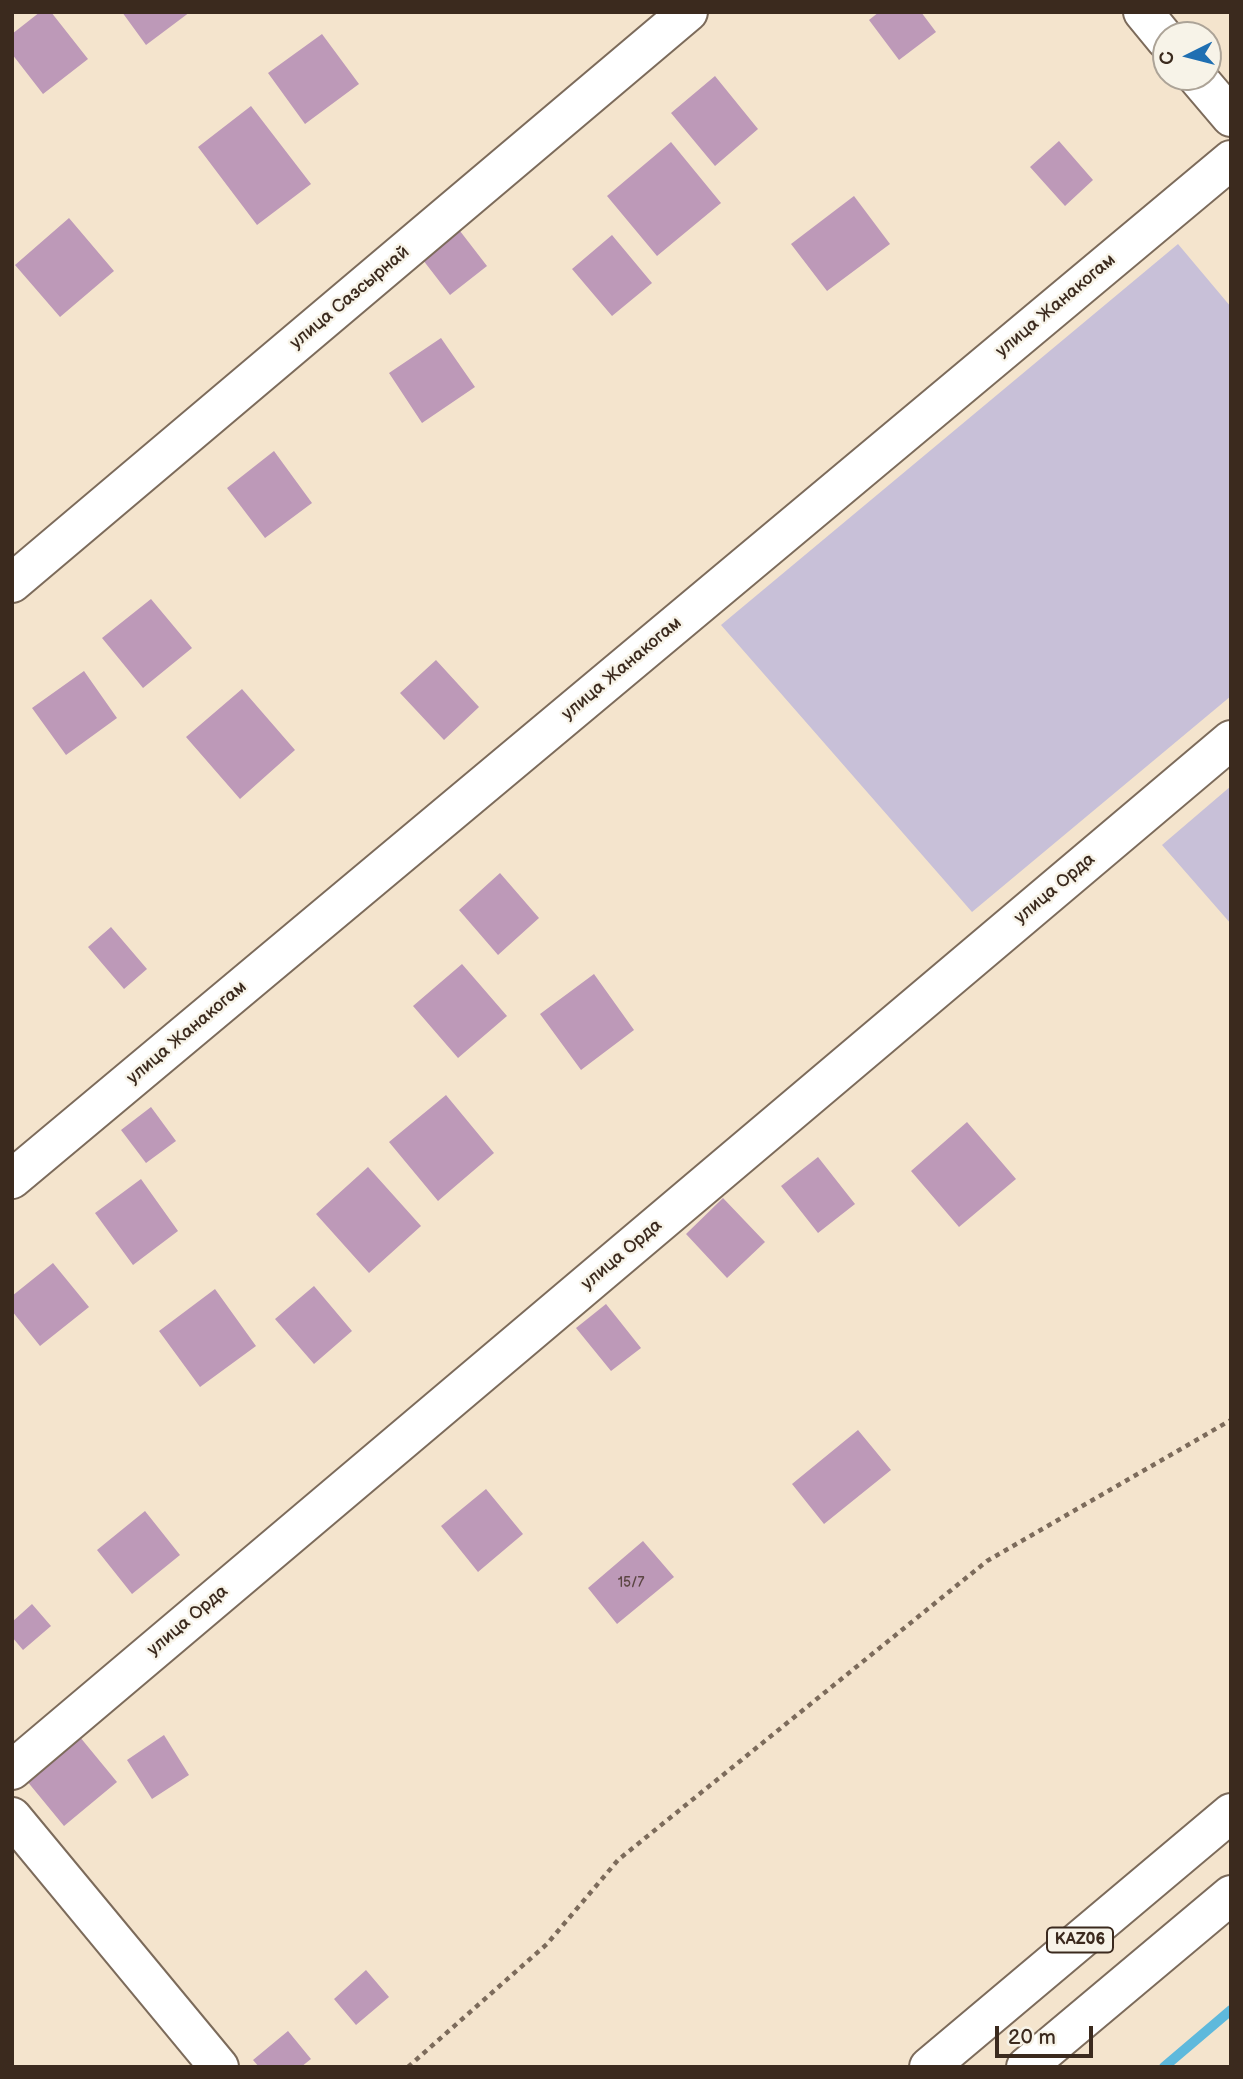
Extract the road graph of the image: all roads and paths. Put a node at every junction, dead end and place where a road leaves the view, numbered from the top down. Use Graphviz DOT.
graph roads {
  1 [pos="688,12"];
  2 [pos="1209,91"];
  3 [pos="1231,117"];
  4 [pos="1231,160"];
  5 [pos="12,583"];
  6 [pos="1231,740"];
  7 [pos="12,1179"];
  8 [pos="1231,1420"];
  9 [pos="12,1770"];
  10 [pos="1231,1813"];
  11 [pos="12,1817"];
  12 [pos="1231,1895"];
  13 [pos="219,2067"];
  14 [pos="408,2067"];
  15 [pos="929,2067"];
  16 [pos="1026,2067"];
  1 -- 5 [label="main road, улица Сазсырнай"];
  2 -- 3 [label="main road"];
  4 -- 7 [label="main road, улица Жанакогам"];
  6 -- 9 [label="main road, улица Орда"];
  8 -- 14 [label="path"];
  10 -- 15 [label="main road, KАZ06"];
  11 -- 13 [label="main road"];
  12 -- 16 [label="main road"];
}
